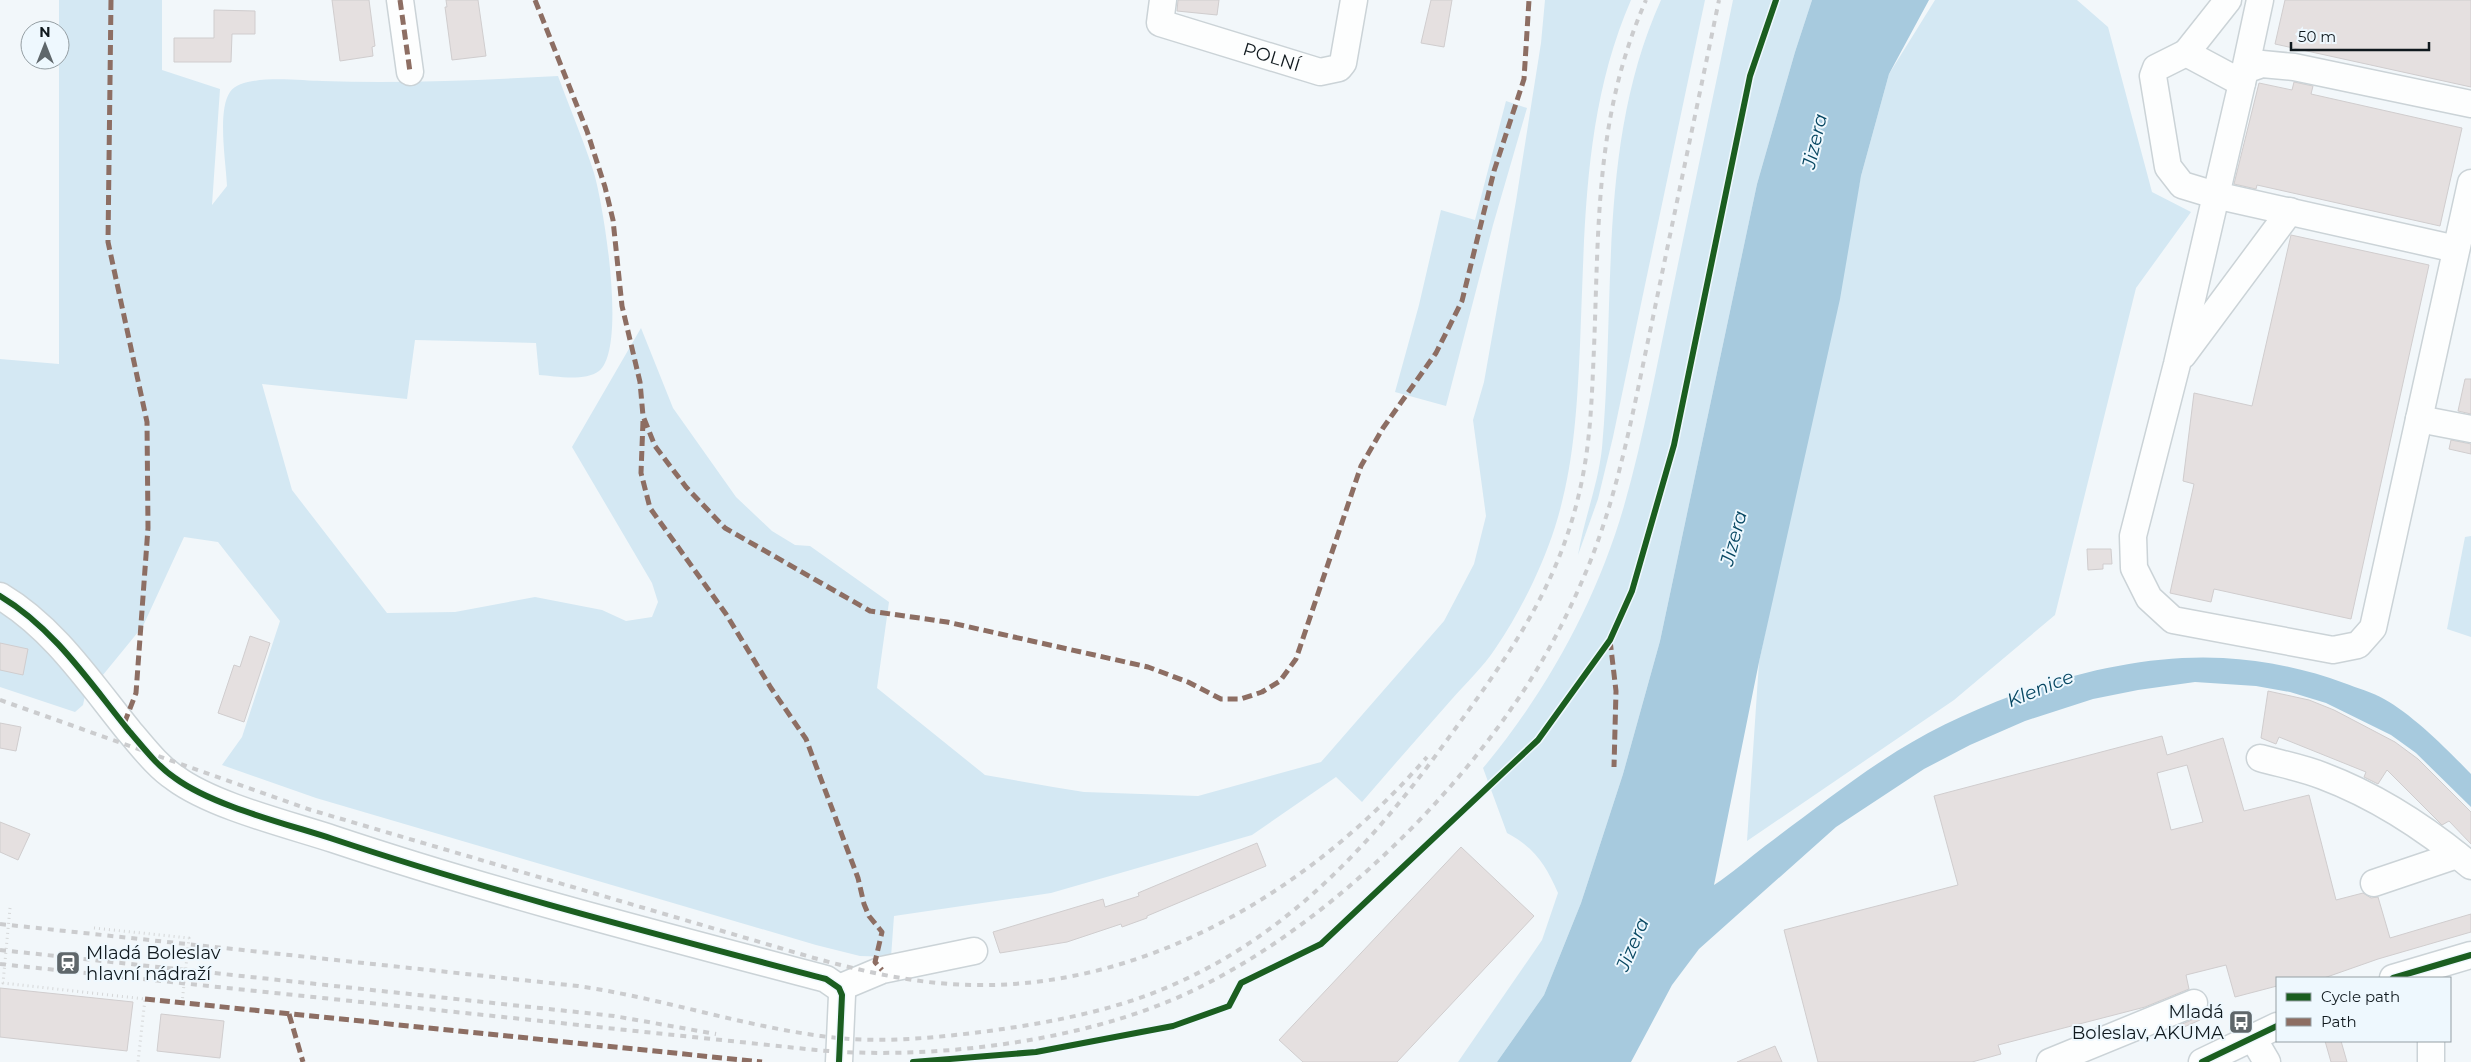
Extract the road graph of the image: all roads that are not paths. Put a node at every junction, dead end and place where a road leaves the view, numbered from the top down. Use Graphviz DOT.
graph roads {
  1 [pos="400,0"];
  2 [pos="1163,0"];
  3 [pos="1354,0"];
  4 [pos="2228,0"];
  5 [pos="2260,0"];
  6 [pos="2186,53"];
  7 [pos="410,72"];
  8 [pos="2243,76"];
  9 [pos="2471,104"];
  10 [pos="2471,184"];
  11 [pos="2215,195"];
  12 [pos="2290,211"];
  13 [pos="2456,249"];
  14 [pos="2177,364"];
  15 [pos="2419,420"];
  16 [pos="2471,429"];
  17 [pos="0,596"];
  18 [pos="2260,758"];
  19 [pos="2464,861"];
  20 [pos="2374,883"];
  21 [pos="974,951"];
  22 [pos="2471,955"];
  23 [pos="2428,973"];
  24 [pos="2400,977"];
  25 [pos="839,988"];
  26 [pos="2194,1003"];
  27 [pos="2276,1026"];
  28 [pos="2253,1038"];
  29 [pos="2431,1042"];
  30 [pos="839,1062"];
  31 [pos="2050,1062"];
  32 [pos="2202,1062"];
  33 [pos="2267,1062"];
  34 [pos="2431,1062"];
  1 -- 7 [label="street"];
  2 -- 3 [label="street, POLNÍ"];
  4 -- 6 [label="street"];
  5 -- 8 [label="street"];
  6 -- 8 [label="street"];
  6 -- 11 [label="street"];
  8 -- 9 [label="street"];
  8 -- 11 [label="street"];
  10 -- 13 [label="street"];
  11 -- 12 [label="street"];
  11 -- 14 [label="street"];
  12 -- 13 [label="street"];
  12 -- 14 [label="street"];
  13 -- 15 [label="street"];
  14 -- 15 [label="street"];
  15 -- 16 [label="street"];
  17 -- 25 [label="street"];
  18 -- 19 [label="street"];
  19 -- 20 [label="street"];
  21 -- 25 [label="street"];
  22 -- 23 [label="street"];
  23 -- 24 [label="street"];
  25 -- 30 [label="street"];
  26 -- 31 [label="street"];
  27 -- 28 [label="street"];
  28 -- 32 [label="street"];
  28 -- 33 [label="street"];
  29 -- 34 [label="street"];
}
